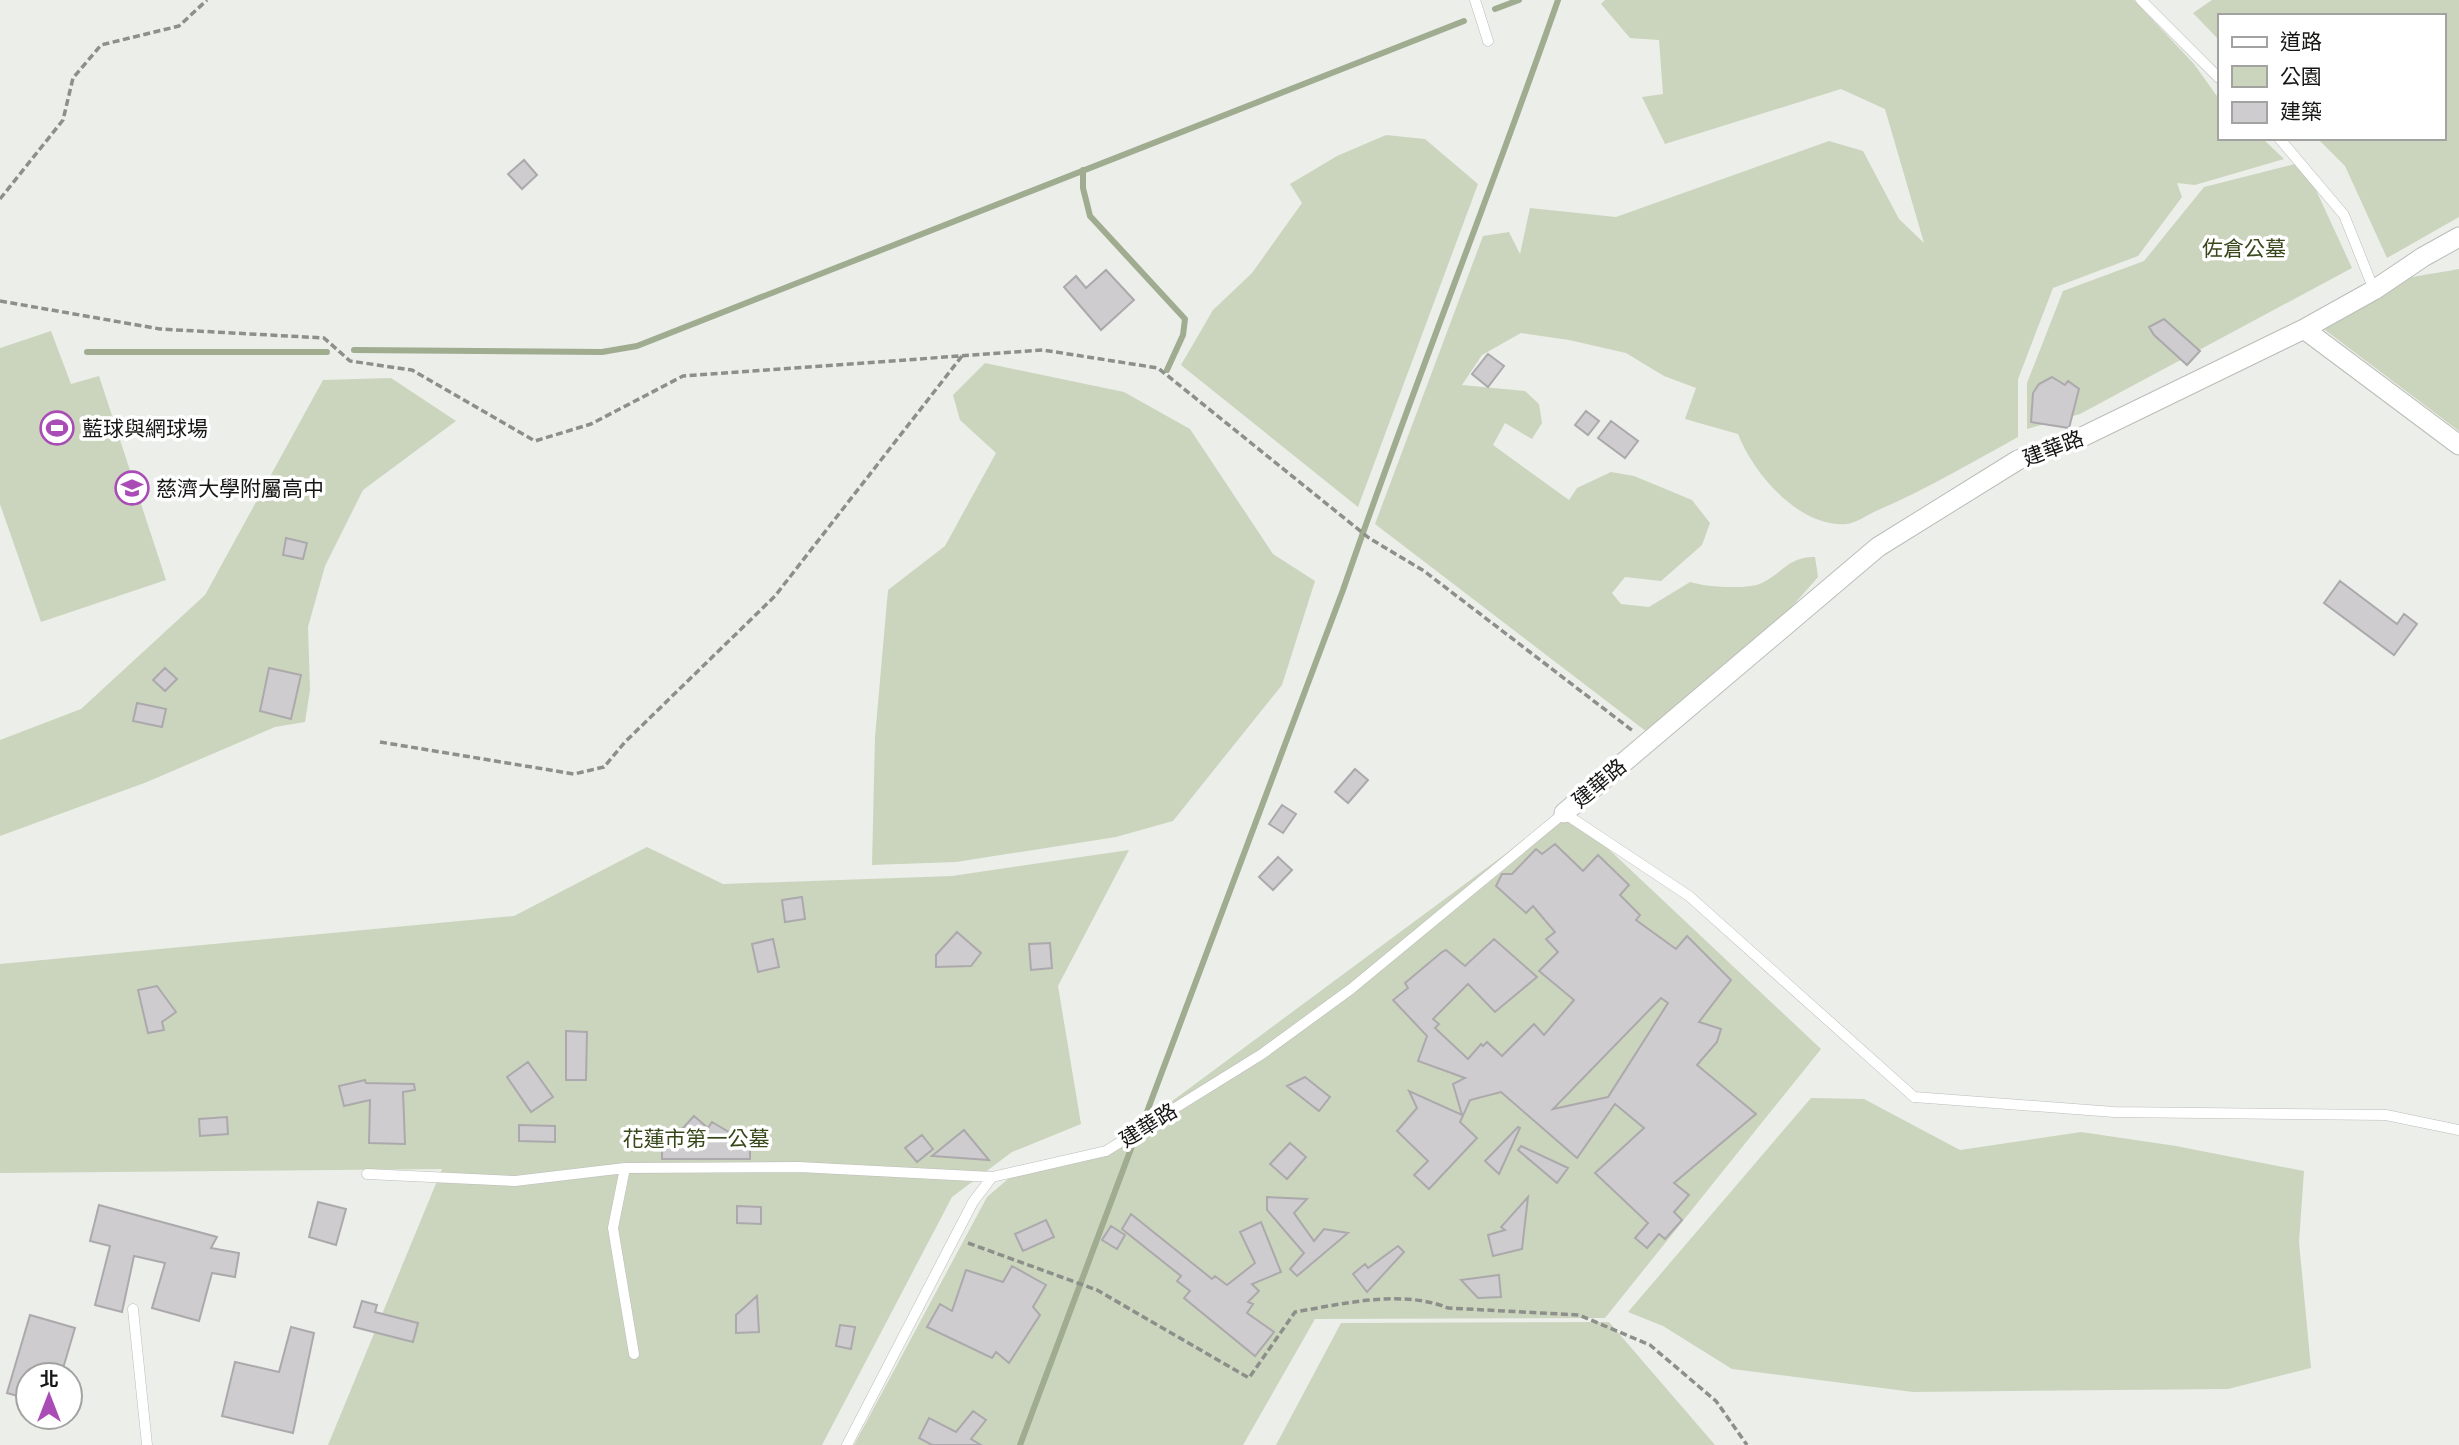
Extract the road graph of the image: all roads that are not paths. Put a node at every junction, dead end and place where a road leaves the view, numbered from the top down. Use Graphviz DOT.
graph roads {
  1 [pos="1475,0"];
  2 [pos="2141,0"];
  3 [pos="1488,41"];
  4 [pos="2218,77"];
  5 [pos="2281,140"];
  6 [pos="2459,236"];
  7 [pos="2374,290"];
  8 [pos="2304,329"];
  9 [pos="2459,445"];
  10 [pos="1564,813"];
  11 [pos="2459,1130"];
  12 [pos="625,1168"];
  13 [pos="367,1174"];
  14 [pos="992,1177"];
  15 [pos="133,1309"];
  16 [pos="634,1354"];
  17 [pos="147,1445"];
  18 [pos="847,1445"];
  1 -- 3 [label="lane"];
  2 -- 4 [label="lane"];
  5 -- 7 [label="lane"];
  6 -- 7 [label="street, 建華路"];
  7 -- 8 [label="street, 建華路"];
  8 -- 9 [label="street"];
  8 -- 10 [label="street, 建華路"];
  10 -- 11 [label="lane"];
  10 -- 14 [label="lane, 建華路"];
  12 -- 13 [label="lane, 建華路"];
  12 -- 14 [label="lane, 建華路"];
  12 -- 16 [label="lane"];
  14 -- 18 [label="lane"];
  15 -- 17 [label="lane"];
}
